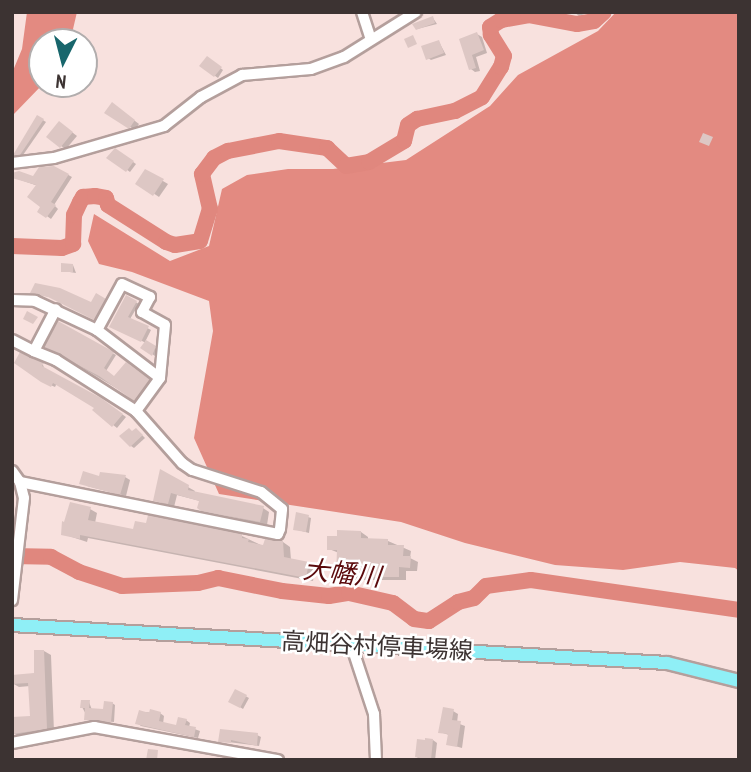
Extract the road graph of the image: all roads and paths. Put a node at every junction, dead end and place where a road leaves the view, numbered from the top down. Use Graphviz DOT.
graph roads {
  1 [pos="362,12"];
  2 [pos="416,12"];
  3 [pos="371,39"];
  4 [pos="12,163"];
  5 [pos="12,300"];
  6 [pos="56,309"];
  7 [pos="97,330"];
  8 [pos="12,340"];
  9 [pos="34,351"];
  10 [pos="160,378"];
  11 [pos="136,411"];
  12 [pos="12,471"];
  13 [pos="20,482"];
  14 [pos="12,600"];
  15 [pos="12,625"];
  16 [pos="351,644"];
  17 [pos="739,681"];
  18 [pos="12,743"];
  19 [pos="278,760"];
  20 [pos="376,760"];
  1 -- 3 [label="street"];
  2 -- 3 [label="street"];
  3 -- 4 [label="street"];
  5 -- 6 [label="street"];
  6 -- 7 [label="street"];
  6 -- 9 [label="street"];
  7 -- 10 [label="street"];
  7 -- 10 [label="street"];
  8 -- 9 [label="street"];
  9 -- 11 [label="street"];
  10 -- 11 [label="street"];
  11 -- 13 [label="street"];
  12 -- 13 [label="street"];
  13 -- 14 [label="street"];
  15 -- 16 [label="main road, 高畑谷村停車場線"];
  16 -- 17 [label="main road, 高畑谷村停車場線"];
  16 -- 20 [label="street"];
  18 -- 19 [label="street"];
}
